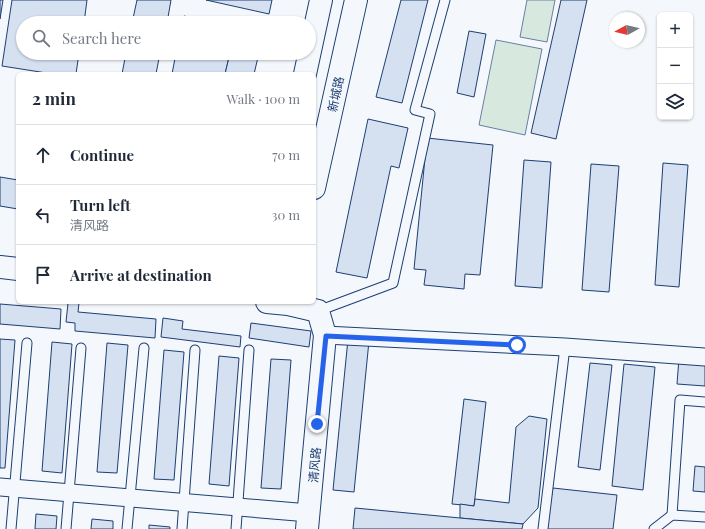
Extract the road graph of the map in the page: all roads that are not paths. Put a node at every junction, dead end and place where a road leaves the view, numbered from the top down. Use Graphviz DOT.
graph roads {
  1 [pos="321,0"];
  2 [pos="356,0"];
  3 [pos="445,0"];
  4 [pos="316,23"];
  5 [pos="308,60"];
  6 [pos="305,72"];
  7 [pos="316,179"];
  8 [pos="0,267"];
  9 [pos="16,269"];
  10 [pos="286,304"];
  11 [pos="318,311"];
  12 [pos="326,336"];
  13 [pos="27,343"];
  14 [pos="81,348"];
  15 [pos="144,348"];
  16 [pos="565,348"];
  17 [pos="195,350"];
  18 [pos="249,350"];
  19 [pos="705,357"];
  20 [pos="705,402"];
  21 [pos="7,488"];
  22 [pos="70,493"];
  23 [pos="130,498"];
  24 [pos="184,502"];
  25 [pos="238,507"];
  26 [pos="672,514"];
  27 [pos="705,517"];
  28 [pos="308,521"];
  29 [pos="11,529"];
  30 [pos="66,529"];
  31 [pos="127,529"];
  32 [pos="182,529"];
  33 [pos="236,529"];
  34 [pos="543,529"];
  35 [pos="654,529"];
  1 -- 4 [label="main road"];
  2 -- 7 [label="main road, 新城路"];
  3 -- 11 [label="lane"];
  5 -- 6 [label="main road"];
  8 -- 9 [label="main road"];
  10 -- 11 [label="main road"];
  11 -- 12 [label="main road, 清风路"];
  12 -- 16 [label="street"];
  12 -- 28 [label="main road, 清风路"];
  13 -- 21 [label="lane"];
  14 -- 22 [label="lane"];
  15 -- 23 [label="lane"];
  16 -- 19 [label="street"];
  16 -- 34 [label="lane"];
  17 -- 24 [label="lane"];
  18 -- 25 [label="lane"];
  20 -- 26 [label="lane"];
  21 -- 22 [label="street"];
  21 -- 29 [label="lane"];
  22 -- 23 [label="street"];
  22 -- 30 [label="lane"];
  23 -- 24 [label="street"];
  23 -- 31 [label="lane"];
  24 -- 25 [label="street"];
  24 -- 32 [label="lane"];
  25 -- 28 [label="street"];
  25 -- 33 [label="lane"];
  26 -- 27 [label="lane"];
  26 -- 35 [label="lane"];
}
